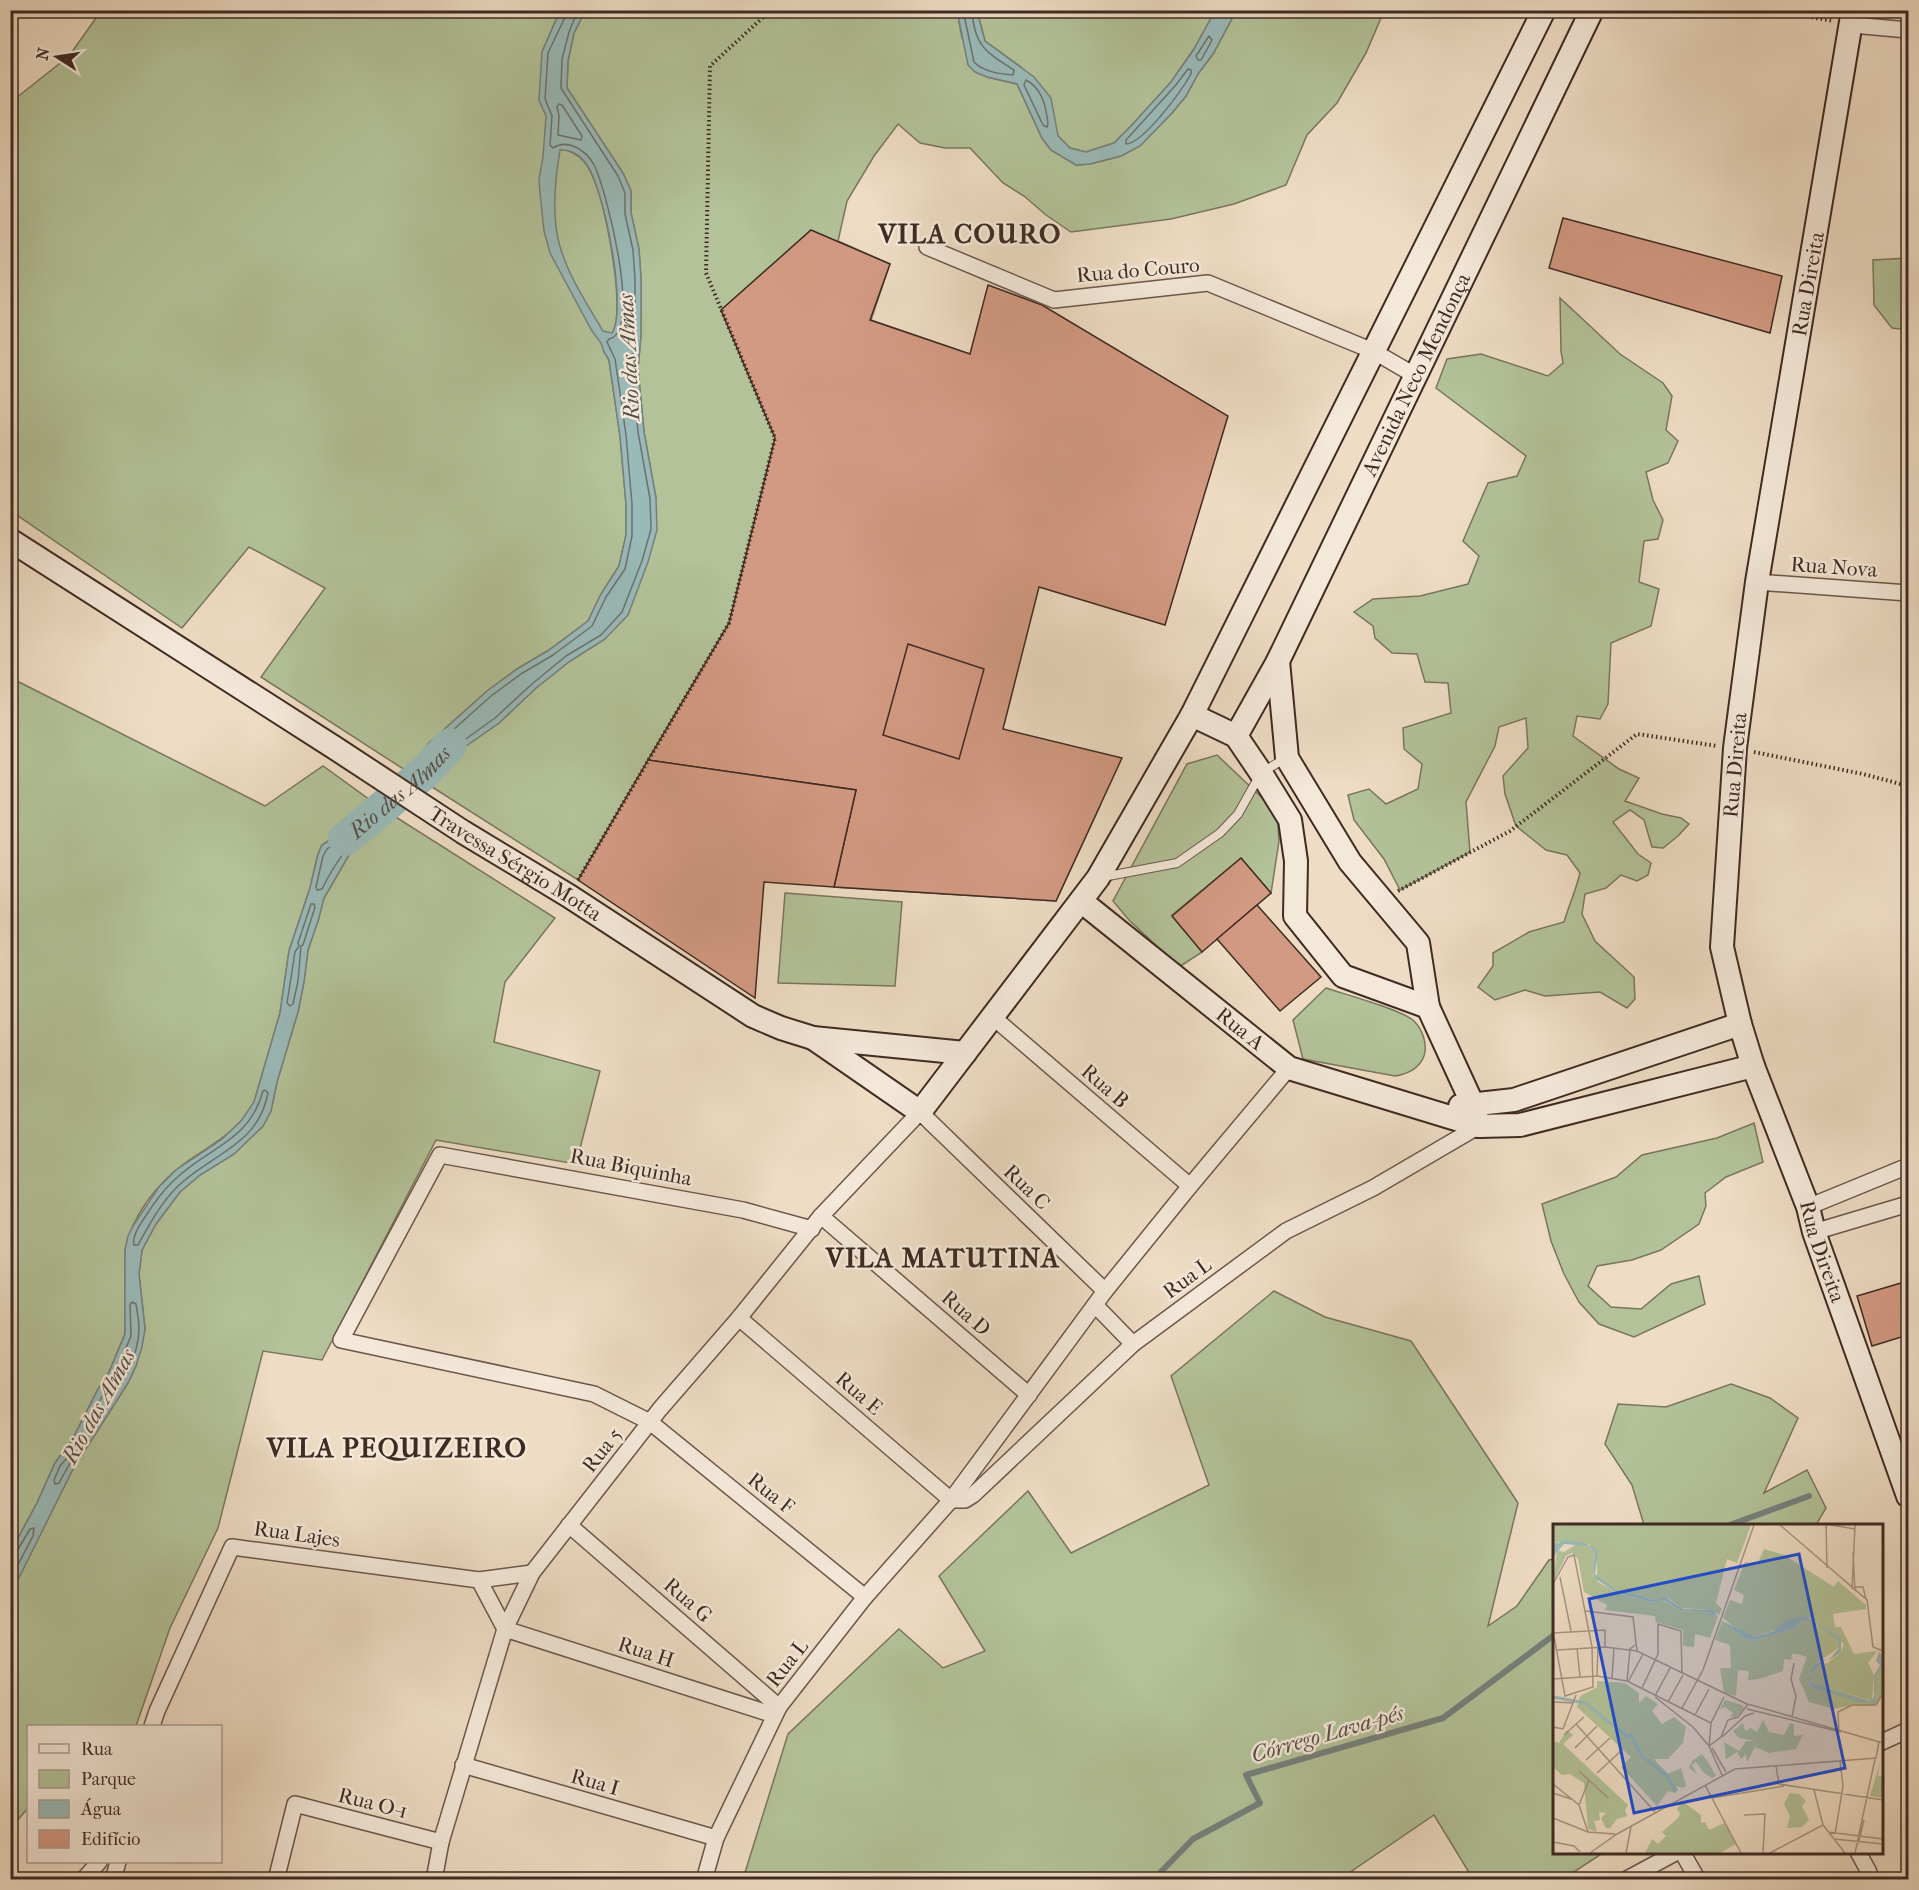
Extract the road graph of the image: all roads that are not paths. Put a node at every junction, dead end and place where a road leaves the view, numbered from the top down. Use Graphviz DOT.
graph roads {
  1 [pos="1544,10"];
  2 [pos="1592,10"];
  3 [pos="1853,18"];
  4 [pos="1908,30"];
  5 [pos="927,247"];
  6 [pos="1373,351"];
  7 [pos="1416,376"];
  8 [pos="10,540"];
  9 [pos="1757,582"];
  10 [pos="1908,593"];
  11 [pos="1278,661"];
  12 [pos="1192,715"];
  13 [pos="1236,736"];
  14 [pos="1287,758"];
  15 [pos="1261,773"];
  16 [pos="1098,878"];
  17 [pos="1081,901"];
  18 [pos="1428,1007"];
  19 [pos="994,1018"];
  20 [pos="1740,1024"];
  21 [pos="813,1038"];
  22 [pos="965,1053"];
  23 [pos="1753,1066"];
  24 [pos="1289,1068"];
  25 [pos="920,1112"];
  26 [pos="1476,1116"];
  27 [pos="1908,1166"];
  28 [pos="1190,1186"];
  29 [pos="1908,1204"];
  30 [pos="1808,1207"];
  31 [pos="822,1216"];
  32 [pos="812,1229"];
  33 [pos="1814,1232"];
  34 [pos="1105,1292"];
  35 [pos="1095,1305"];
  36 [pos="739,1317"];
  37 [pos="1133,1344"];
  38 [pos="1029,1395"];
  39 [pos="650,1422"];
  40 [pos="1908,1496"];
  41 [pos="951,1500"];
  42 [pos="569,1525"];
  43 [pos="532,1573"];
  44 [pos="479,1580"];
  45 [pos="865,1597"];
  46 [pos="505,1629"];
  47 [pos="777,1711"];
  48 [pos="153,1725"];
  49 [pos="1908,1730"];
  50 [pos="1883,1741"];
  51 [pos="463,1766"];
  52 [pos="717,1839"];
  53 [pos="441,1842"];
  54 [pos="1673,1854"];
  55 [pos="1683,1854"];
  56 [pos="1859,1854"];
  57 [pos="98,1863"];
  58 [pos="118,1863"];
  59 [pos="1869,1872"];
  60 [pos="83,1880"];
  61 [pos="113,1880"];
  62 [pos="276,1880"];
  63 [pos="434,1880"];
  64 [pos="704,1880"];
  65 [pos="1625,1880"];
  66 [pos="1698,1880"];
  1 -- 6 [label="street"];
  2 -- 7 [label="street, Avenida Neco Mendonça"];
  3 -- 4 [label="street"];
  3 -- 9 [label="street, Rua Direita"];
  5 -- 6 [label="street, Rua do Couro"];
  6 -- 7 [label="street, Rua do Couro"];
  6 -- 12 [label="street"];
  7 -- 11 [label="street, Avenida Neco Mendonça"];
  8 -- 21 [label="street, Travessa Sérgio Motta"];
  9 -- 10 [label="street, Rua Nova"];
  9 -- 20 [label="street, Rua Direita"];
  11 -- 13 [label="street, Avenida Neco Mendonça"];
  11 -- 14 [label="street"];
  12 -- 13 [label="street"];
  12 -- 16 [label="street"];
  13 -- 15 [label="street"];
  14 -- 15 [label="lane"];
  14 -- 18 [label="street"];
  15 -- 16 [label="lane"];
  15 -- 18 [label="street"];
  16 -- 17 [label="street"];
  17 -- 19 [label="street"];
  17 -- 24 [label="street, Rua A"];
  18 -- 26 [label="street"];
  19 -- 22 [label="street"];
  19 -- 28 [label="street, Rua B"];
  20 -- 23 [label="street, Rua Direita"];
  20 -- 26 [label="street"];
  21 -- 22 [label="street"];
  21 -- 25 [label="street"];
  22 -- 25 [label="street"];
  23 -- 26 [label="street"];
  23 -- 30 [label="street, Rua Direita"];
  24 -- 26 [label="street, Rua A"];
  24 -- 28 [label="street, Rua L"];
  25 -- 31 [label="street, Rua 5"];
  25 -- 34 [label="street, Rua C"];
  26 -- 37 [label="street, Rua L"];
  27 -- 30 [label="street"];
  28 -- 34 [label="street, Rua L"];
  29 -- 33 [label="street"];
  30 -- 33 [label="street, Rua Direita"];
  31 -- 32 [label="street, Rua 5"];
  31 -- 38 [label="street, Rua D"];
  32 -- 36 [label="street, Rua 5"];
  32 -- 39 [label="street, Rua Biquinha"];
  33 -- 40 [label="street, Rua Direita"];
  34 -- 35 [label="street, Rua L"];
  35 -- 37 [label="street"];
  35 -- 38 [label="street, Rua L"];
  36 -- 39 [label="street, Rua 5"];
  36 -- 41 [label="street, Rua E"];
  37 -- 41 [label="street, Rua L"];
  38 -- 41 [label="street, Rua L"];
  39 -- 42 [label="street, Rua 5"];
  39 -- 45 [label="street, Rua F"];
  41 -- 45 [label="street, Rua L"];
  42 -- 43 [label="street, Rua 5"];
  42 -- 47 [label="street, Rua G"];
  43 -- 44 [label="street, Rua Lajes"];
  43 -- 46 [label="street, Rua 5"];
  44 -- 46 [label="street"];
  44 -- 48 [label="street, Rua Lajes"];
  45 -- 47 [label="street, Rua L"];
  46 -- 47 [label="street, Rua H"];
  46 -- 51 [label="street, Rua 5"];
  47 -- 52 [label="street, Rua L"];
  49 -- 50 [label="street"];
  51 -- 52 [label="street, Rua I"];
  51 -- 53 [label="street, Rua 5"];
  52 -- 64 [label="street, Rua L"];
  53 -- 62 [label="street, Rua O-1"];
  53 -- 63 [label="street, Rua 5"];
  54 -- 65 [label="street"];
  55 -- 66 [label="street"];
  56 -- 59 [label="street"];
  57 -- 60 [label="street"];
  58 -- 61 [label="street"];
}
